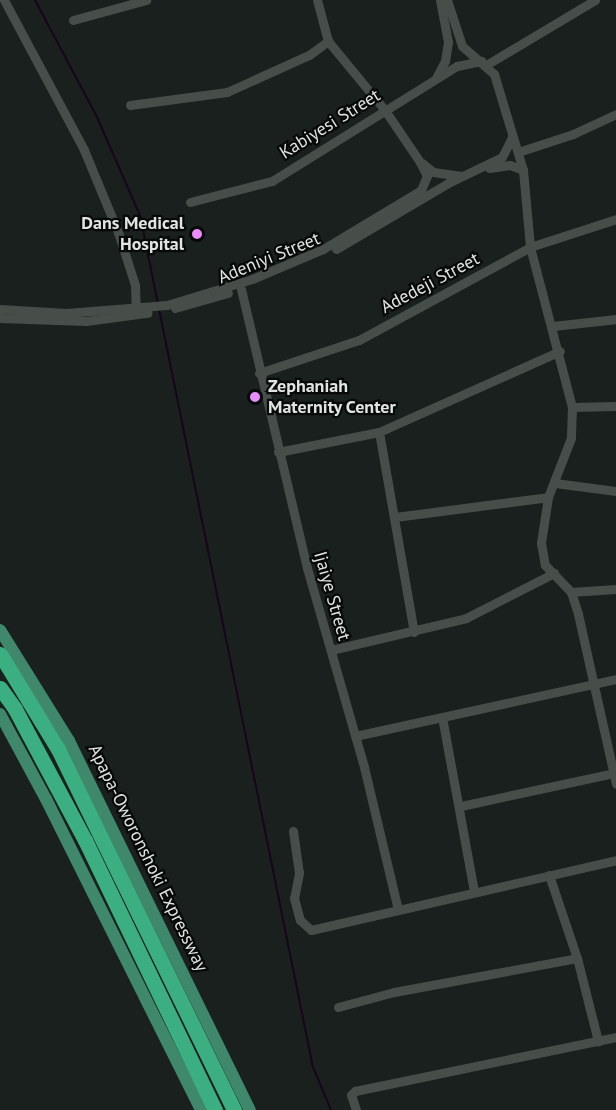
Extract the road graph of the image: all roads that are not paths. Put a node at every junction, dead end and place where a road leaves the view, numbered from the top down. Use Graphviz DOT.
graph roads {
  1 [pos="4,0"];
  2 [pos="146,0"];
  3 [pos="317,0"];
  4 [pos="440,0"];
  5 [pos="447,0"];
  6 [pos="595,0"];
  7 [pos="73,20"];
  8 [pos="327,41"];
  9 [pos="484,63"];
  10 [pos="435,81"];
  11 [pos="130,105"];
  12 [pos="384,109"];
  13 [pos="616,114"];
  14 [pos="512,134"];
  15 [pos="518,152"];
  16 [pos="420,162"];
  17 [pos="478,170"];
  18 [pos="523,170"];
  19 [pos="464,176"];
  20 [pos="190,202"];
  21 [pos="616,219"];
  22 [pos="530,247"];
  23 [pos="241,289"];
  24 [pos="191,301"];
  25 [pos="0,309"];
  26 [pos="139,311"];
  27 [pos="0,318"];
  28 [pos="616,319"];
  29 [pos="553,326"];
  30 [pos="560,351"];
  31 [pos="259,373"];
  32 [pos="616,406"];
  33 [pos="572,407"];
  34 [pos="379,432"];
  35 [pos="278,452"];
  36 [pos="555,483"];
  37 [pos="616,491"];
  38 [pos="548,497"];
  39 [pos="394,517"];
  40 [pos="554,573"];
  41 [pos="616,589"];
  42 [pos="571,592"];
  43 [pos="0,630"];
  44 [pos="414,632"];
  45 [pos="331,650"];
  46 [pos="0,654"];
  47 [pos="616,679"];
  48 [pos="593,687"];
  49 [pos="0,688"];
  50 [pos="0,714"];
  51 [pos="442,717"];
  52 [pos="355,736"];
  53 [pos="614,773"];
  54 [pos="616,784"];
  55 [pos="461,806"];
  56 [pos="293,831"];
  57 [pos="616,860"];
  58 [pos="549,874"];
  59 [pos="474,891"];
  60 [pos="399,910"];
  61 [pos="577,958"];
  62 [pos="338,1007"];
  63 [pos="616,1037"];
  64 [pos="598,1041"];
  65 [pos="201,1110"];
  66 [pos="215,1110"];
  67 [pos="234,1110"];
  68 [pos="250,1110"];
  69 [pos="356,1110"];
  1 -- 26 [label="street"];
  2 -- 7 [label="street"];
  3 -- 8 [label="street"];
  4 -- 10 [label="street"];
  5 -- 9 [label="street"];
  6 -- 9 [label="street, Kabiyesi Street"];
  8 -- 11 [label="street"];
  8 -- 12 [label="street"];
  9 -- 10 [label="street, Kabiyesi Street"];
  9 -- 14 [label="street"];
  10 -- 12 [label="street, Kabiyesi Street"];
  12 -- 16 [label="street"];
  12 -- 20 [label="street, Kabiyesi Street"];
  13 -- 15 [label="street"];
  14 -- 15 [label="street"];
  14 -- 17 [label="street, Adeniyi Street"];
  15 -- 18 [label="street"];
  16 -- 19 [label="street"];
  16 -- 24 [label="street, Adeniyi Street"];
  17 -- 18 [label="street"];
  17 -- 19 [label="street, Adeniyi Street"];
  18 -- 22 [label="street"];
  19 -- 23 [label="street, Adeniyi Street"];
  21 -- 22 [label="street, Adedeji Street"];
  22 -- 29 [label="street"];
  22 -- 31 [label="street, Adedeji Street"];
  23 -- 24 [label="street, Adeniyi Street"];
  23 -- 31 [label="street, Ijaiye Street"];
  24 -- 26 [label="street, Adeniyi Street"];
  25 -- 26 [label="street, Adeniyi Street"];
  26 -- 27 [label="street, Adeniyi Street"];
  28 -- 29 [label="street"];
  29 -- 30 [label="street"];
  30 -- 33 [label="street"];
  30 -- 34 [label="street"];
  31 -- 35 [label="street, Ijaiye Street"];
  32 -- 33 [label="street"];
  33 -- 36 [label="street"];
  34 -- 35 [label="street"];
  34 -- 39 [label="street"];
  35 -- 45 [label="street, Ijaiye Street"];
  36 -- 37 [label="street"];
  36 -- 38 [label="street"];
  38 -- 39 [label="street"];
  38 -- 40 [label="street"];
  39 -- 44 [label="street"];
  40 -- 42 [label="street"];
  40 -- 44 [label="street"];
  41 -- 42 [label="street"];
  42 -- 48 [label="street"];
  43 -- 68 [label="main road, Apapa-Oworonshoki Expressway"];
  44 -- 45 [label="street"];
  45 -- 52 [label="street, Ijaiye Street"];
  46 -- 67 [label="highway, Apapa-Oworonshoki Expressway"];
  47 -- 48 [label="street"];
  48 -- 51 [label="street"];
  48 -- 53 [label="street"];
  49 -- 66 [label="highway"];
  50 -- 65 [label="main road"];
  51 -- 52 [label="street"];
  51 -- 55 [label="street"];
  52 -- 60 [label="street, Ijaiye Street"];
  53 -- 54 [label="street"];
  53 -- 55 [label="street"];
  55 -- 59 [label="street"];
  56 -- 60 [label="street"];
  57 -- 58 [label="street"];
  58 -- 59 [label="street"];
  58 -- 61 [label="street"];
  59 -- 60 [label="street"];
  61 -- 62 [label="street"];
  61 -- 64 [label="street"];
  63 -- 64 [label="street"];
  64 -- 69 [label="street"];
}
